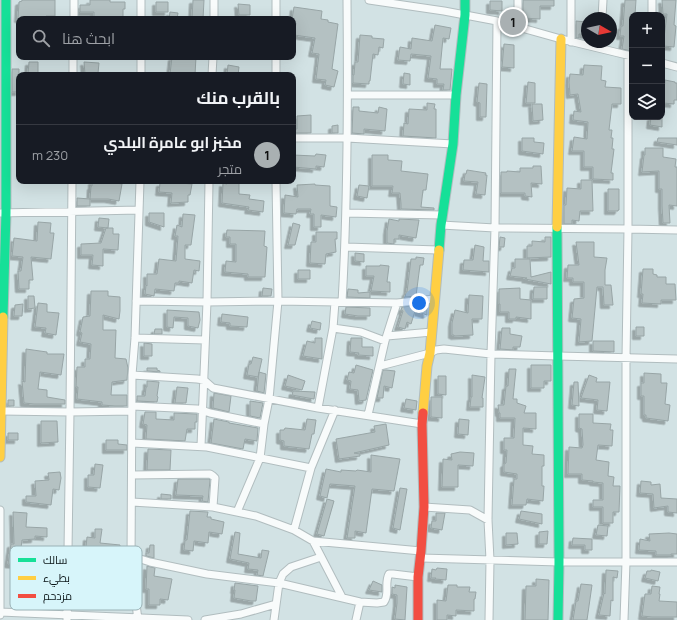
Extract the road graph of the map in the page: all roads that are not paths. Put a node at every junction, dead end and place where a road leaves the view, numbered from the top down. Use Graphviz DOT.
graph roads {
  1 [pos="74,0"];
  2 [pos="142,0"];
  3 [pos="214,0"];
  4 [pos="276,0"];
  5 [pos="347,0"];
  6 [pos="369,0"];
  7 [pos="465,0"];
  8 [pos="518,0"];
  9 [pos="571,0"];
  10 [pos="603,0"];
  11 [pos="652,0"];
  12 [pos="411,3"];
  13 [pos="4,6"];
  14 [pos="602,12"];
  15 [pos="652,12"];
  16 [pos="465,15"];
  17 [pos="74,16"];
  18 [pos="141,16"];
  19 [pos="214,16"];
  20 [pos="276,16"];
  21 [pos="497,21"];
  22 [pos="518,27"];
  23 [pos="561,39"];
  24 [pos="571,42"];
  25 [pos="581,43"];
  26 [pos="610,48"];
  27 [pos="629,56"];
  28 [pos="74,60"];
  29 [pos="141,60"];
  30 [pos="213,60"];
  31 [pos="276,60"];
  32 [pos="665,64"];
  33 [pos="677,67"];
  34 [pos="73,72"];
  35 [pos="141,72"];
  36 [pos="212,72"];
  37 [pos="276,72"];
  38 [pos="630,84"];
  39 [pos="348,95"];
  40 [pos="456,95"];
  41 [pos="296,138"];
  42 [pos="347,138"];
  43 [pos="452,144"];
  44 [pos="72,184"];
  45 [pos="140,184"];
  46 [pos="209,184"];
  47 [pos="276,184"];
  48 [pos="139,210"];
  49 [pos="72,211"];
  50 [pos="3,213"];
  51 [pos="346,213"];
  52 [pos="442,215"];
  53 [pos="441,225"];
  54 [pos="495,228"];
  55 [pos="557,229"];
  56 [pos="628,229"];
  57 [pos="677,230"];
  58 [pos="346,247"];
  59 [pos="438,250"];
  60 [pos="434,299"];
  61 [pos="136,300"];
  62 [pos="278,301"];
  63 [pos="207,302"];
  64 [pos="339,302"];
  65 [pos="397,303"];
  66 [pos="334,328"];
  67 [pos="432,332"];
  68 [pos="135,338"];
  69 [pos="386,338"];
  70 [pos="205,340"];
  71 [pos="430,353"];
  72 [pos="491,354"];
  73 [pos="558,356"];
  74 [pos="626,358"];
  75 [pos="677,359"];
  76 [pos="1,365"];
  77 [pos="380,366"];
  78 [pos="132,375"];
  79 [pos="204,380"];
  80 [pos="269,399"];
  81 [pos="318,408"];
  82 [pos="132,409"];
  83 [pos="202,410"];
  84 [pos="335,410"];
  85 [pos="1,411"];
  86 [pos="70,412"];
  87 [pos="368,415"];
  88 [pos="264,424"];
  89 [pos="422,424"];
  90 [pos="132,444"];
  91 [pos="201,446"];
  92 [pos="0,457"];
  93 [pos="260,458"];
  94 [pos="311,468"];
  95 [pos="132,476"];
  96 [pos="132,502"];
  97 [pos="213,507"];
  98 [pos="424,507"];
  99 [pos="0,510"];
  100 [pos="237,512"];
  101 [pos="488,520"];
  102 [pos="294,530"];
  103 [pos="313,541"];
  104 [pos="68,546"];
  105 [pos="132,546"];
  106 [pos="421,555"];
  107 [pos="321,557"];
  108 [pos="142,559"];
  109 [pos="490,560"];
  110 [pos="559,562"];
  111 [pos="626,562"];
  112 [pos="677,562"];
  113 [pos="418,577"];
  114 [pos="279,582"];
  115 [pos="342,597"];
  116 [pos="360,602"];
  117 [pos="276,604"];
  118 [pos="0,612"];
  119 [pos="0,616"];
  120 [pos="67,618"];
  121 [pos="138,619"];
  122 [pos="188,620"];
  123 [pos="205,620"];
  124 [pos="274,620"];
  125 [pos="356,620"];
  126 [pos="418,620"];
  127 [pos="489,620"];
  128 [pos="558,620"];
  129 [pos="624,620"];
  1 -- 17 [label="street"];
  2 -- 18 [label="street"];
  3 -- 19 [label="street"];
  4 -- 20 [label="street"];
  5 -- 39 [label="street"];
  6 -- 12 [label="street"];
  7 -- 16 [label="street"];
  8 -- 22 [label="street"];
  9 -- 24 [label="street"];
  10 -- 14 [label="street"];
  11 -- 15 [label="street"];
  12 -- 16 [label="street"];
  13 -- 50 [label="street"];
  16 -- 21 [label="street"];
  16 -- 40 [label="street"];
  21 -- 22 [label="street"];
  21 -- 54 [label="street"];
  22 -- 23 [label="street"];
  23 -- 24 [label="street"];
  23 -- 55 [label="street"];
  24 -- 25 [label="street"];
  26 -- 27 [label="street"];
  28 -- 34 [label="street"];
  29 -- 35 [label="street"];
  30 -- 36 [label="street"];
  31 -- 37 [label="street"];
  32 -- 33 [label="street"];
  38 -- 56 [label="street"];
  39 -- 40 [label="street"];
  39 -- 42 [label="street"];
  40 -- 43 [label="street"];
  41 -- 42 [label="street"];
  42 -- 43 [label="street"];
  42 -- 51 [label="street"];
  43 -- 52 [label="street"];
  44 -- 49 [label="street"];
  45 -- 48 [label="street"];
  46 -- 63 [label="street"];
  47 -- 62 [label="street"];
  48 -- 49 [label="street"];
  48 -- 61 [label="street"];
  49 -- 50 [label="street"];
  49 -- 86 [label="street"];
  50 -- 76 [label="street"];
  51 -- 52 [label="street"];
  51 -- 58 [label="street"];
  52 -- 53 [label="street"];
  53 -- 54 [label="street"];
  53 -- 59 [label="street"];
  54 -- 55 [label="street"];
  54 -- 72 [label="street"];
  55 -- 56 [label="street"];
  55 -- 73 [label="street"];
  56 -- 57 [label="street"];
  56 -- 74 [label="street"];
  58 -- 59 [label="street"];
  58 -- 64 [label="street"];
  59 -- 60 [label="street"];
  60 -- 65 [label="street"];
  60 -- 67 [label="street"];
  61 -- 63 [label="street"];
  61 -- 68 [label="street"];
  62 -- 63 [label="street"];
  62 -- 64 [label="street"];
  62 -- 80 [label="street"];
  63 -- 70 [label="street"];
  64 -- 65 [label="street"];
  64 -- 66 [label="street"];
  65 -- 69 [label="street"];
  66 -- 69 [label="street"];
  66 -- 81 [label="street"];
  67 -- 69 [label="street"];
  67 -- 71 [label="street"];
  68 -- 70 [label="street"];
  68 -- 78 [label="street"];
  69 -- 77 [label="street"];
  70 -- 79 [label="street"];
  71 -- 72 [label="street"];
  71 -- 77 [label="street"];
  71 -- 89 [label="street"];
  72 -- 73 [label="street"];
  72 -- 101 [label="street"];
  73 -- 74 [label="street"];
  73 -- 110 [label="street"];
  74 -- 75 [label="street"];
  74 -- 111 [label="street"];
  76 -- 85 [label="street"];
  77 -- 87 [label="street"];
  78 -- 79 [label="street"];
  78 -- 82 [label="street"];
  79 -- 80 [label="street"];
  79 -- 83 [label="street"];
  80 -- 81 [label="street"];
  80 -- 88 [label="street"];
  81 -- 84 [label="street"];
  82 -- 83 [label="street"];
  82 -- 86 [label="street"];
  82 -- 90 [label="street"];
  83 -- 88 [label="street"];
  83 -- 91 [label="street"];
  84 -- 87 [label="street"];
  84 -- 94 [label="street"];
  85 -- 86 [label="street"];
  85 -- 92 [label="street"];
  86 -- 104 [label="street"];
  87 -- 89 [label="street"];
  88 -- 93 [label="street"];
  89 -- 98 [label="street"];
  90 -- 91 [label="street"];
  90 -- 95 [label="street"];
  91 -- 93 [label="street"];
  93 -- 94 [label="street"];
  93 -- 100 [label="street"];
  94 -- 102 [label="street"];
  95 -- 96 [label="street"];
  95 -- 97 [label="street"];
  96 -- 97 [label="street"];
  96 -- 105 [label="street"];
  97 -- 100 [label="street"];
  98 -- 101 [label="street"];
  98 -- 106 [label="street"];
  99 -- 118 [label="street"];
  100 -- 102 [label="street"];
  101 -- 109 [label="street"];
  102 -- 103 [label="street"];
  103 -- 106 [label="street"];
  103 -- 107 [label="street"];
  106 -- 109 [label="street"];
  106 -- 113 [label="street"];
  107 -- 114 [label="street"];
  107 -- 115 [label="street"];
  108 -- 114 [label="street"];
  109 -- 110 [label="street"];
  109 -- 127 [label="street"];
  110 -- 111 [label="street"];
  110 -- 128 [label="street"];
  111 -- 112 [label="street"];
  111 -- 129 [label="street"];
  113 -- 116 [label="street"];
  113 -- 126 [label="street"];
  114 -- 115 [label="street"];
  114 -- 117 [label="street"];
  115 -- 116 [label="street"];
  116 -- 125 [label="street"];
  117 -- 123 [label="street"];
  117 -- 124 [label="street"];
  118 -- 119 [label="street"];
  118 -- 120 [label="street"];
  120 -- 121 [label="street"];
  121 -- 122 [label="street"];
}
